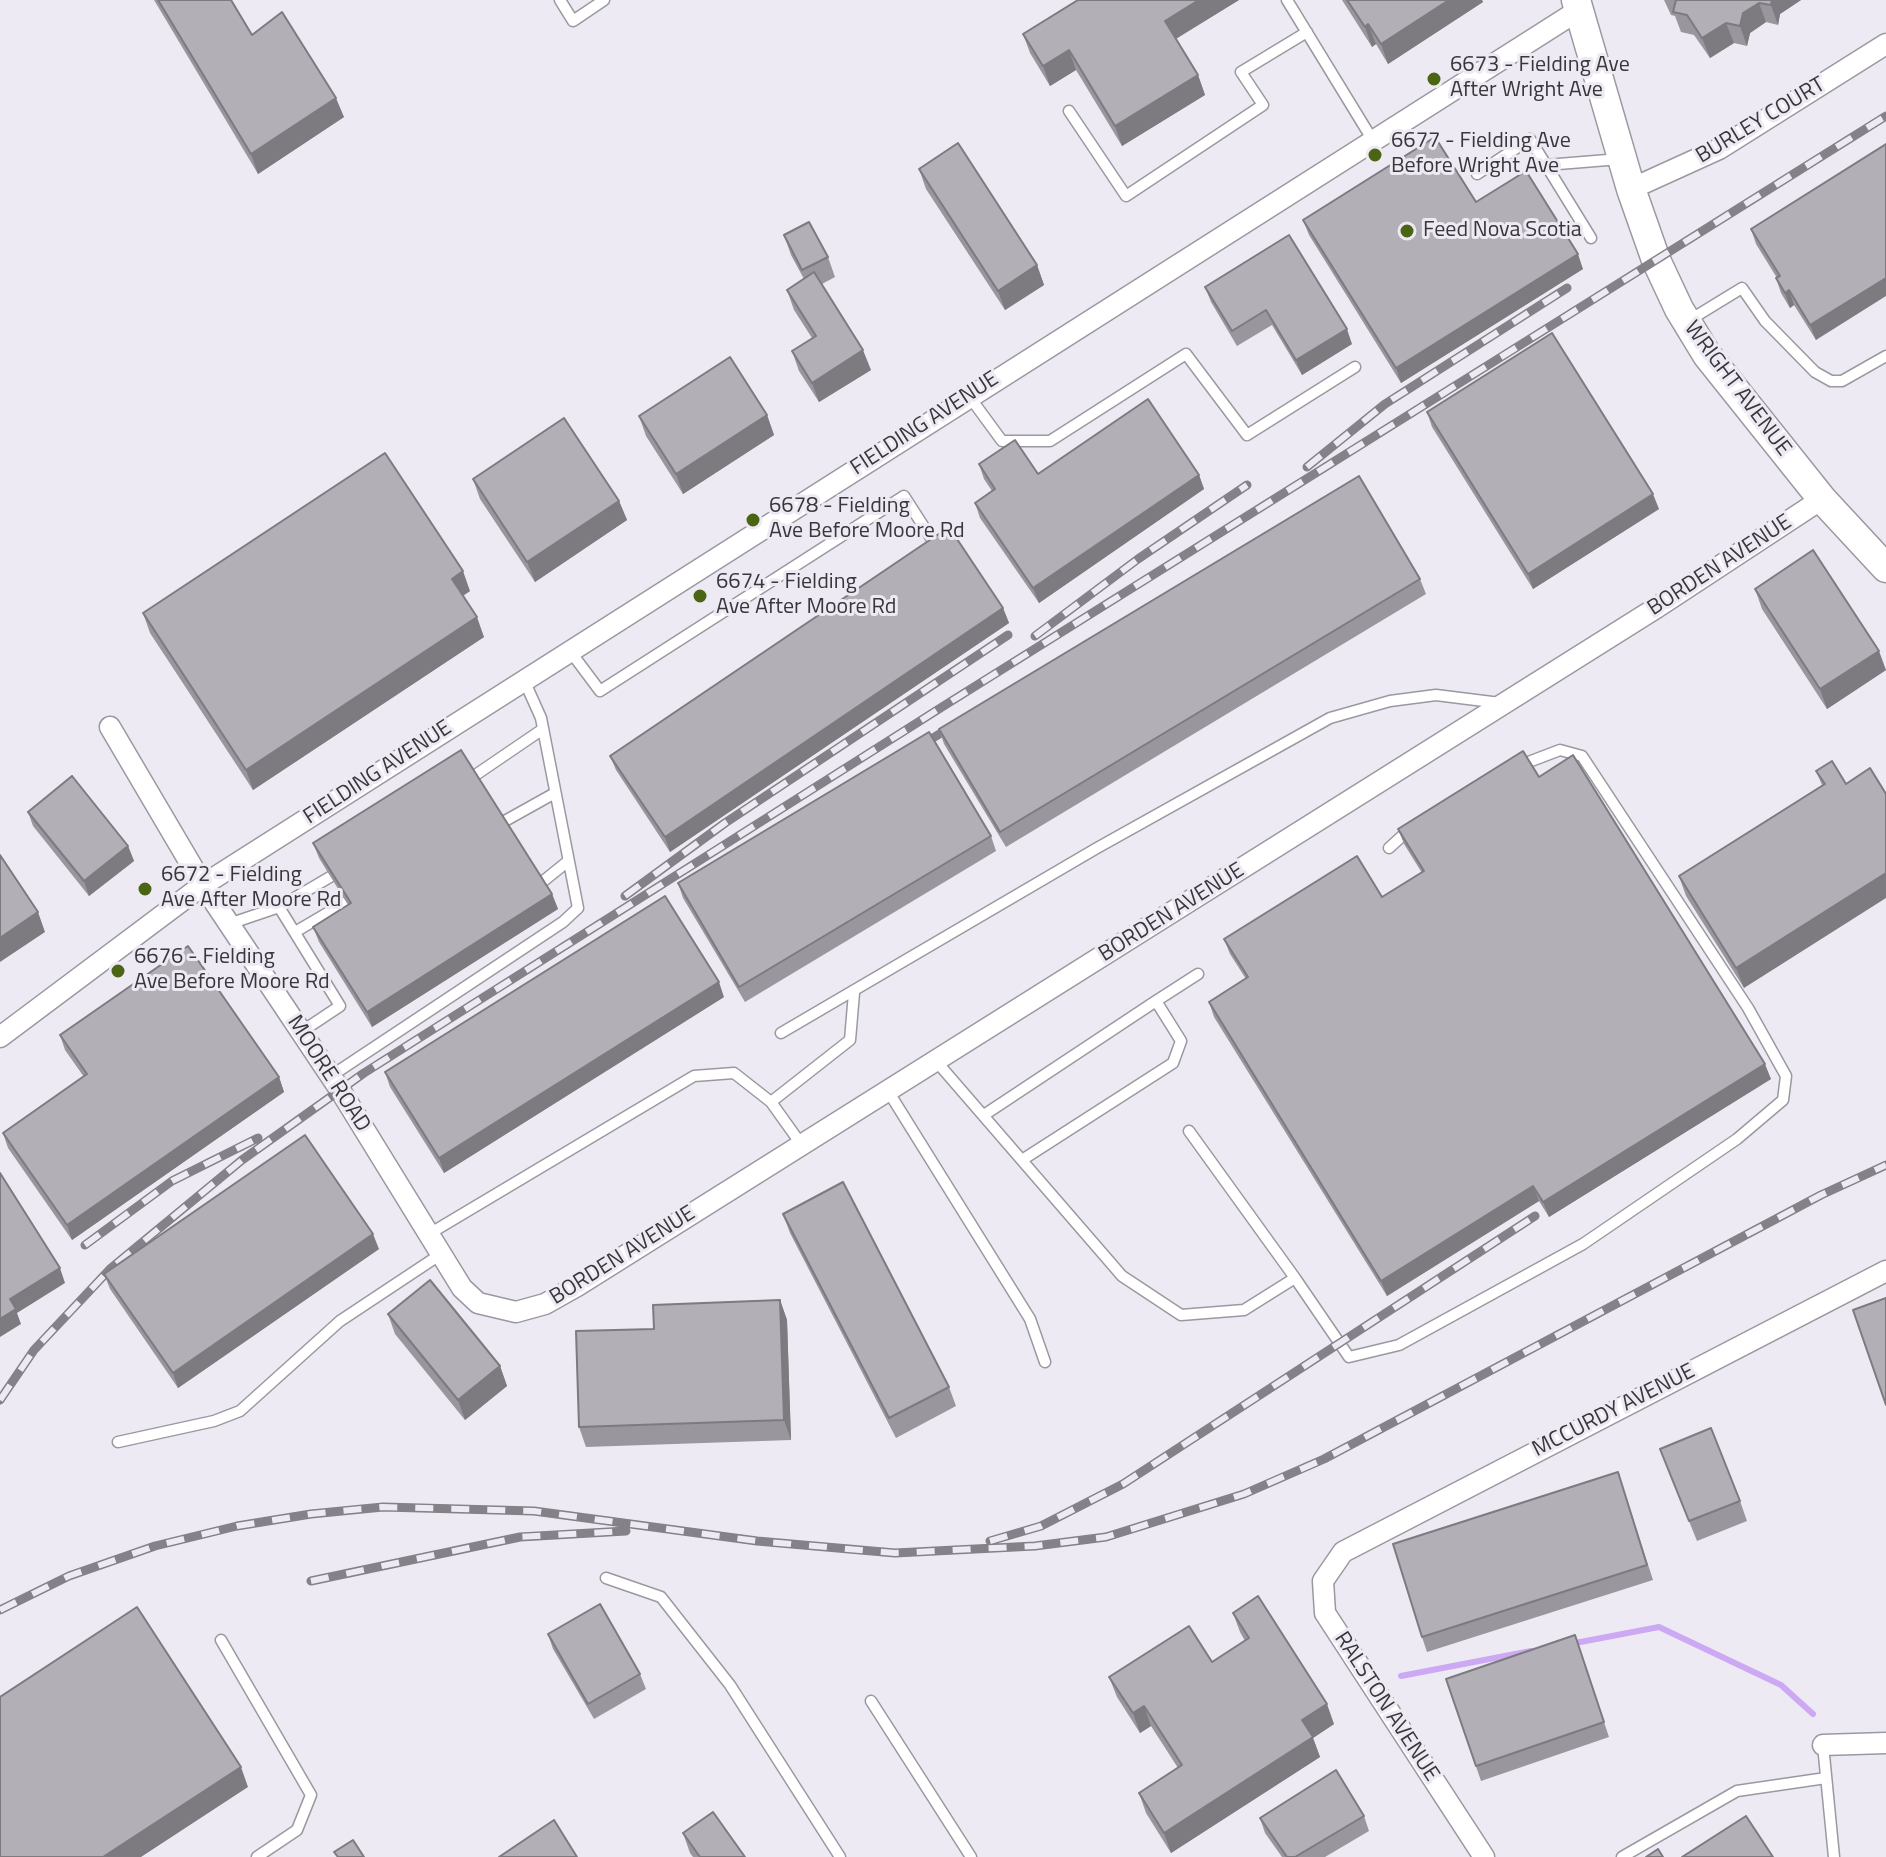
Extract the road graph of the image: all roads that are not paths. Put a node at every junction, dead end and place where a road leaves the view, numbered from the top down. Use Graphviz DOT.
graph roads {
  1 [pos="560,0"];
  2 [pos="604,0"];
  3 [pos="1287,0"];
  4 [pos="1577,5"];
  5 [pos="1307,32"];
  6 [pos="1886,44"];
  7 [pos="1069,111"];
  8 [pos="1372,139"];
  9 [pos="1622,159"];
  10 [pos="1546,165"];
  11 [pos="1477,174"];
  12 [pos="1631,189"];
  13 [pos="1591,238"];
  14 [pos="1686,322"];
  15 [pos="1886,356"];
  16 [pos="1355,367"];
  17 [pos="969,396"];
  18 [pos="1822,499"];
  19 [pos="931,538"];
  20 [pos="1877,554"];
  21 [pos="570,651"];
  22 [pos="524,680"];
  23 [pos="1504,704"];
  24 [pos="110,727"];
  25 [pos="543,729"];
  26 [pos="1505,773"];
  27 [pos="474,776"];
  28 [pos="555,793"];
  29 [pos="1423,821"];
  30 [pos="503,822"];
  31 [pos="1389,848"];
  32 [pos="567,862"];
  33 [pos="330,877"];
  34 [pos="541,883"];
  35 [pos="203,885"];
  36 [pos="346,902"];
  37 [pos="279,907"];
  38 [pos="229,924"];
  39 [pos="295,932"];
  40 [pos="1198,974"];
  41 [pos="854,993"];
  42 [pos="1156,1001"];
  43 [pos="301,1032"];
  44 [pos="781,1033"];
  45 [pos="0,1037"];
  46 [pos="936,1061"];
  47 [pos="331,1076"];
  48 [pos="888,1091"];
  49 [pos="771,1102"];
  50 [pos="984,1115"];
  51 [pos="1189,1131"];
  52 [pos="801,1144"];
  53 [pos="1022,1160"];
  54 [pos="429,1234"];
  55 [pos="441,1254"];
  56 [pos="1886,1271"];
  57 [pos="1295,1278"];
  58 [pos="516,1312"];
  59 [pos="1045,1362"];
  60 [pos="118,1442"];
  61 [pos="1343,1552"];
  62 [pos="606,1578"];
  63 [pos="221,1640"];
  64 [pos="871,1701"];
  65 [pos="1886,1743"];
  66 [pos="1823,1745"];
  67 [pos="1826,1778"];
  68 [pos="257,1857"];
  69 [pos="840,1857"];
  70 [pos="971,1857"];
  71 [pos="1484,1857"];
  72 [pos="1622,1857"];
  73 [pos="1834,1857"];
  1 -- 2 [label="lane"];
  3 -- 5 [label="lane"];
  4 -- 8 [label="street, FIELDING AVENUE"];
  4 -- 9 [label="main road, WRIGHT AVENUE"];
  5 -- 7 [label="lane"];
  5 -- 8 [label="lane"];
  6 -- 12 [label="street, BURLEY COURT"];
  8 -- 17 [label="street, FIELDING AVENUE"];
  9 -- 10 [label="lane"];
  9 -- 12 [label="main road, WRIGHT AVENUE"];
  10 -- 11 [label="lane"];
  10 -- 13 [label="lane"];
  12 -- 14 [label="main road, WRIGHT AVENUE"];
  14 -- 15 [label="lane"];
  14 -- 18 [label="main road, WRIGHT AVENUE"];
  16 -- 17 [label="lane"];
  17 -- 21 [label="street, FIELDING AVENUE"];
  18 -- 20 [label="main road, WRIGHT AVENUE"];
  18 -- 23 [label="street, BORDEN AVENUE"];
  19 -- 21 [label="lane"];
  21 -- 22 [label="street, FIELDING AVENUE"];
  22 -- 25 [label="lane"];
  22 -- 35 [label="street, FIELDING AVENUE"];
  23 -- 41 [label="lane"];
  23 -- 46 [label="street, BORDEN AVENUE"];
  24 -- 35 [label="street, MOORE ROAD"];
  25 -- 27 [label="lane"];
  25 -- 28 [label="lane"];
  26 -- 57 [label="lane"];
  28 -- 30 [label="lane"];
  28 -- 32 [label="lane"];
  29 -- 31 [label="lane"];
  32 -- 34 [label="lane"];
  32 -- 47 [label="lane"];
  33 -- 37 [label="lane"];
  35 -- 38 [label="street, MOORE ROAD"];
  35 -- 45 [label="street, FIELDING AVENUE"];
  36 -- 39 [label="lane"];
  37 -- 38 [label="lane"];
  37 -- 39 [label="lane"];
  38 -- 43 [label="street, MOORE ROAD"];
  39 -- 43 [label="lane"];
  40 -- 42 [label="lane"];
  41 -- 44 [label="lane"];
  41 -- 49 [label="lane"];
  42 -- 50 [label="lane"];
  42 -- 53 [label="lane"];
  43 -- 47 [label="street, MOORE ROAD"];
  46 -- 48 [label="street, BORDEN AVENUE"];
  46 -- 50 [label="lane"];
  47 -- 54 [label="street, MOORE ROAD"];
  48 -- 52 [label="street, BORDEN AVENUE"];
  48 -- 59 [label="lane"];
  49 -- 52 [label="lane"];
  49 -- 54 [label="lane"];
  50 -- 53 [label="lane"];
  51 -- 57 [label="lane"];
  52 -- 58 [label="street, BORDEN AVENUE"];
  53 -- 57 [label="lane"];
  54 -- 55 [label="street, MOORE ROAD"];
  55 -- 58 [label="street, MOORE ROAD"];
  55 -- 60 [label="lane"];
  56 -- 61 [label="street, MCCURDY AVENUE"];
  61 -- 71 [label="street, RALSTON AVENUE"];
  62 -- 69 [label="lane"];
  63 -- 68 [label="lane"];
  64 -- 70 [label="lane"];
  65 -- 66 [label="street"];
  66 -- 67 [label="lane"];
  67 -- 72 [label="lane"];
  67 -- 73 [label="lane"];
}
